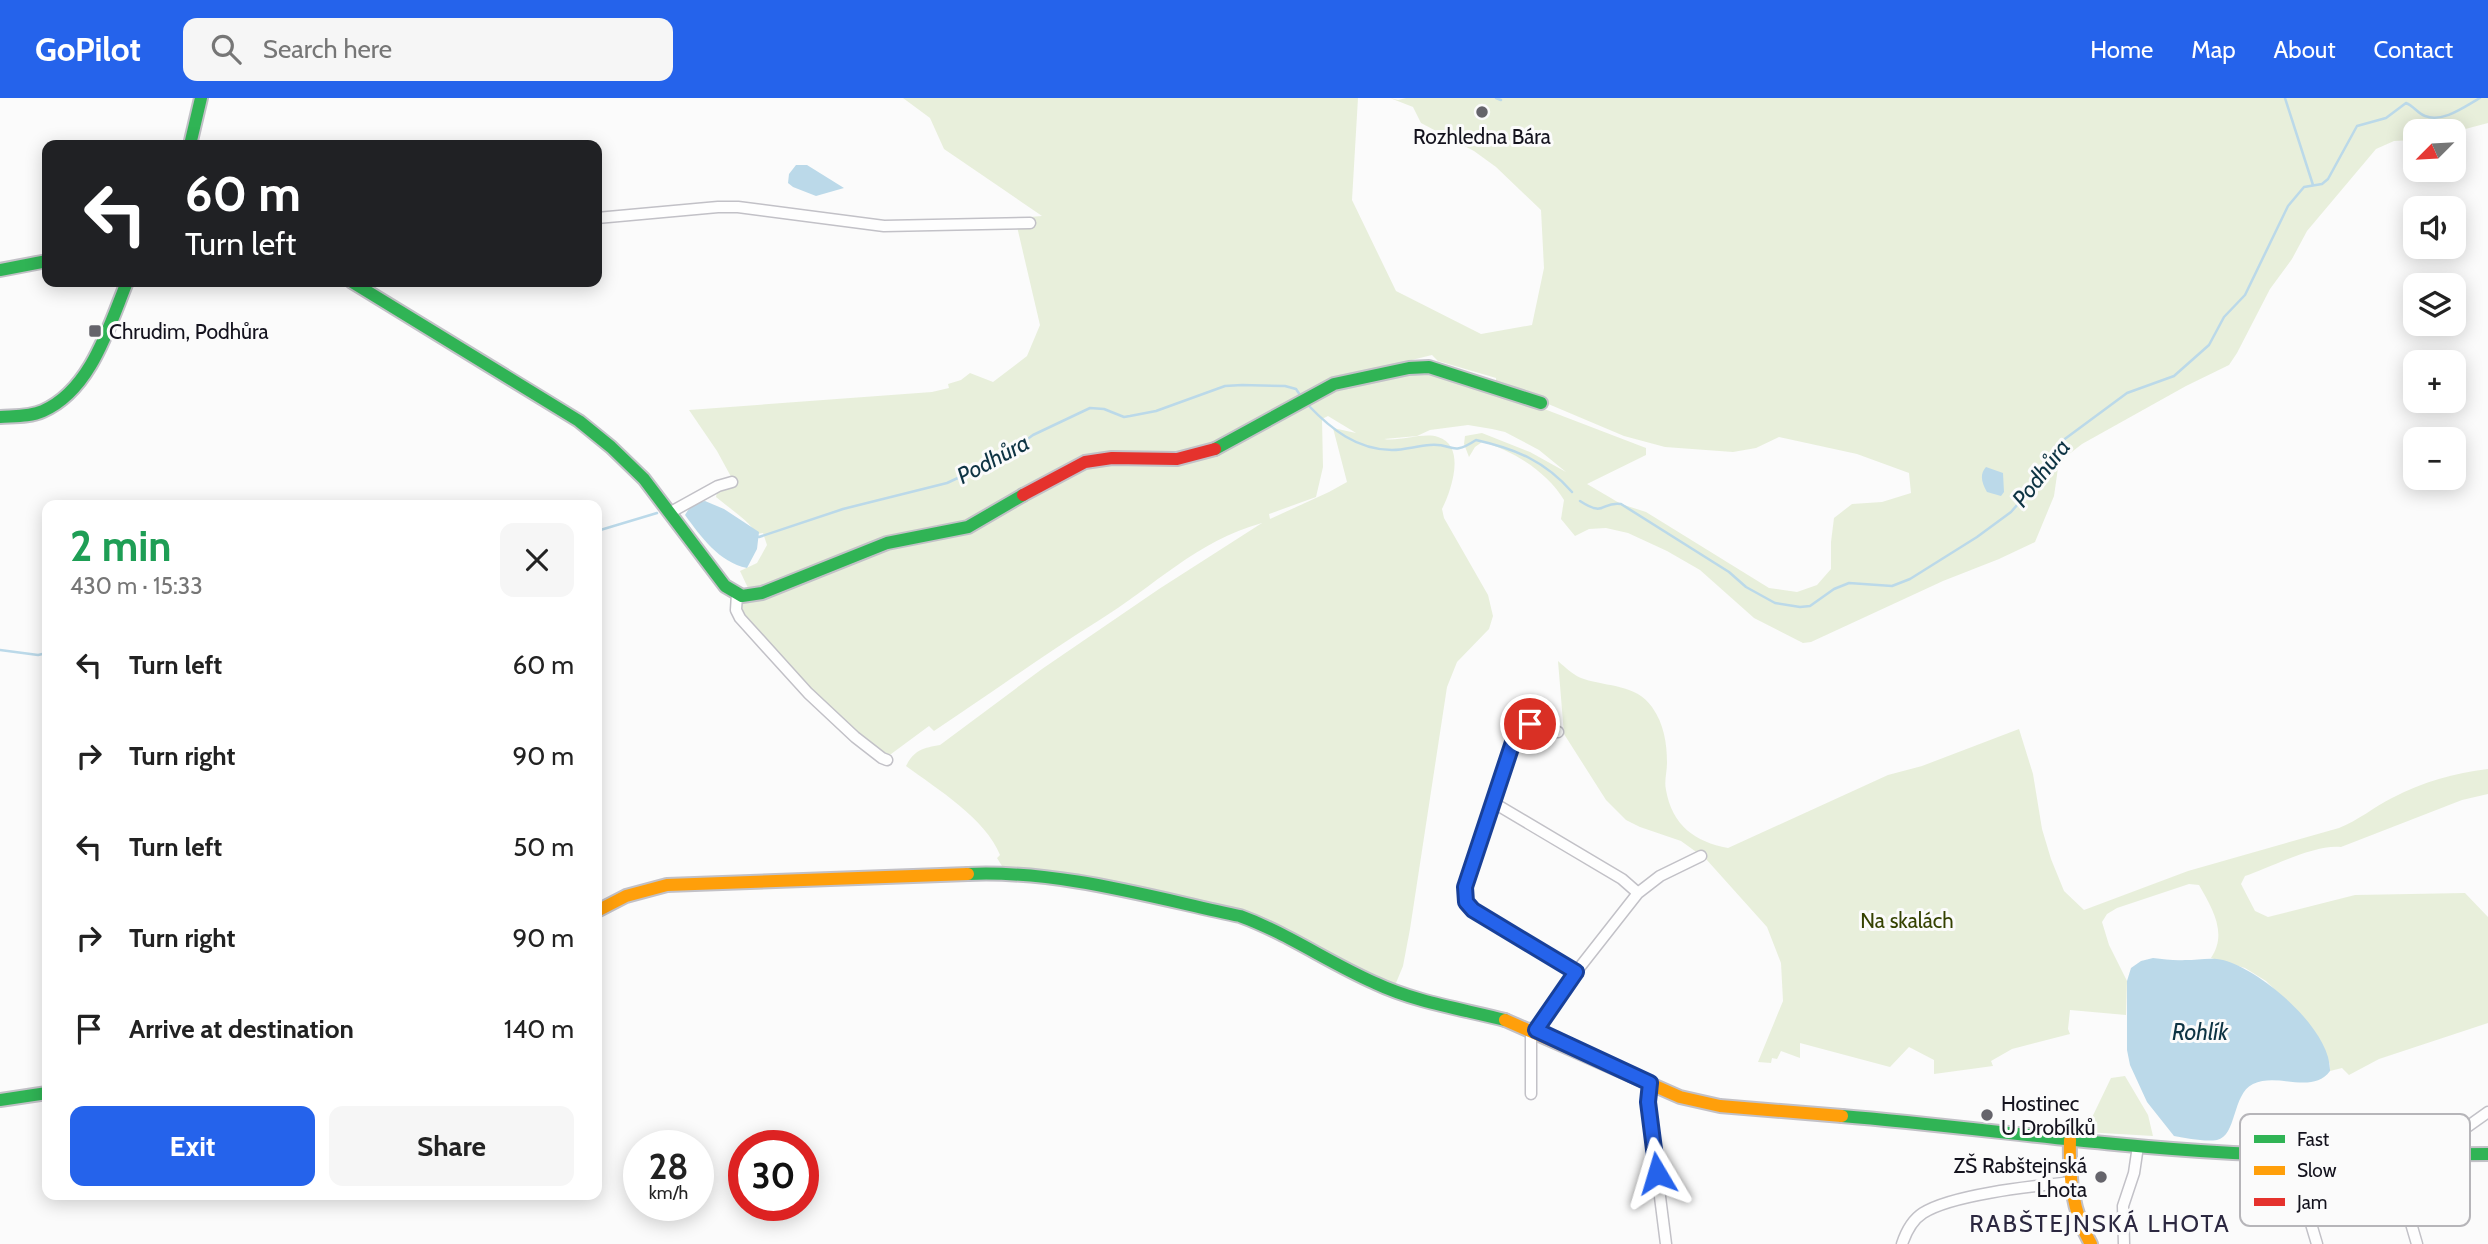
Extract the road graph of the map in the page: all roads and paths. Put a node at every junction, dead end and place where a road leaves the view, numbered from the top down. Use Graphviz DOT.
graph roads {
  1 [pos="201,98"];
  2 [pos="191,140"];
  3 [pos="602,218"];
  4 [pos="1030,223"];
  5 [pos="42,262"];
  6 [pos="0,270"];
  7 [pos="360,287"];
  8 [pos="121,288"];
  9 [pos="1541,403"];
  10 [pos="0,417"];
  11 [pos="732,482"];
  12 [pos="671,512"];
  13 [pos="737,594"];
  14 [pos="1558,732"];
  15 [pos="887,760"];
  16 [pos="1494,803"];
  17 [pos="1701,856"];
  18 [pos="1638,894"];
  19 [pos="602,909"];
  20 [pos="1576,972"];
  21 [pos="1533,1029"];
  22 [pos="1650,1083"];
  23 [pos="42,1094"];
  24 [pos="1531,1094"];
  25 [pos="0,1100"];
  26 [pos="2488,1112"];
  27 [pos="2470,1125"];
  28 [pos="2070,1140"];
  29 [pos="2138,1146"];
  30 [pos="2240,1152"];
  31 [pos="2470,1154"];
  32 [pos="2488,1154"];
  33 [pos="2072,1182"];
  34 [pos="2312,1226"];
  35 [pos="2412,1226"];
  36 [pos="1666,1244"];
  37 [pos="1902,1244"];
  38 [pos="2091,1244"];
  39 [pos="2124,1244"];
  40 [pos="2317,1244"];
  41 [pos="2417,1244"];
  1 -- 2 [label="main road"];
  3 -- 4 [label="street"];
  5 -- 6 [label="main road"];
  7 -- 12 [label="main road"];
  8 -- 10 [label="main road"];
  9 -- 13 [label="main road"];
  11 -- 12 [label="street"];
  12 -- 13 [label="main road"];
  13 -- 15 [label="street"];
  14 -- 16 [label="street"];
  16 -- 18 [label="street"];
  16 -- 20 [label="street"];
  17 -- 18 [label="street"];
  18 -- 20 [label="street"];
  19 -- 21 [label="main road"];
  20 -- 21 [label="street"];
  21 -- 22 [label="main road"];
  21 -- 24 [label="street"];
  22 -- 28 [label="main road"];
  22 -- 36 [label="street"];
  23 -- 25 [label="main road"];
  26 -- 27 [label="street"];
  28 -- 29 [label="main road"];
  28 -- 33 [label="main road"];
  29 -- 30 [label="main road"];
  29 -- 39 [label="street"];
  31 -- 32 [label="main road"];
  33 -- 37 [label="street"];
  33 -- 38 [label="main road"];
  34 -- 40 [label="street"];
  35 -- 41 [label="street"];
}
